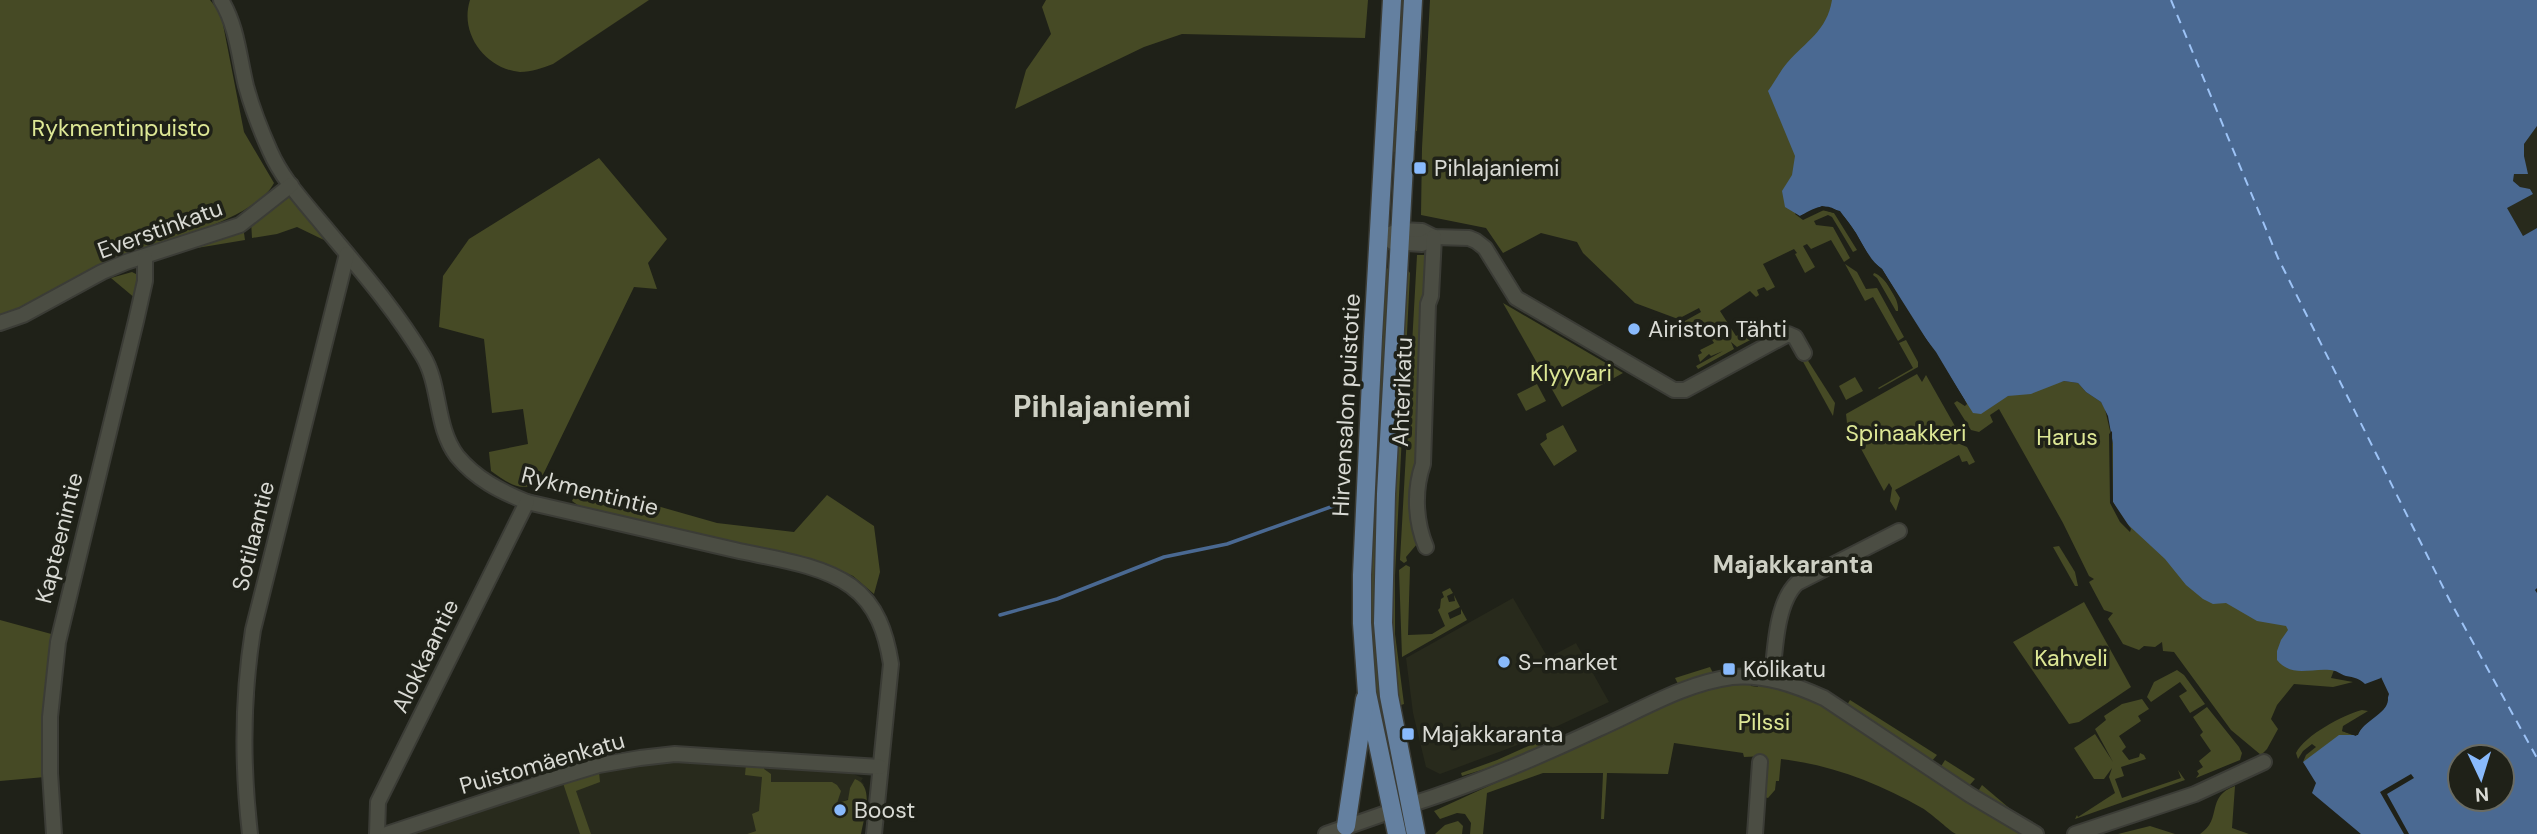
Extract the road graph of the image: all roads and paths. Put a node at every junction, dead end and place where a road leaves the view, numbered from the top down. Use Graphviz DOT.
graph roads {
  1 [pos="221,0"];
  2 [pos="1392,0"];
  3 [pos="1413,0"];
  4 [pos="291,185"];
  5 [pos="1400,237"];
  6 [pos="1434,237"];
  7 [pos="1380,238"];
  8 [pos="347,254"];
  9 [pos="145,257"];
  10 [pos="0,323"];
  11 [pos="1804,353"];
  12 [pos="527,502"];
  13 [pos="1899,531"];
  14 [pos="1426,547"];
  15 [pos="1772,679"];
  16 [pos="1367,693"];
  17 [pos="1760,762"];
  18 [pos="2264,762"];
  19 [pos="880,767"];
  20 [pos="1409,805"];
  21 [pos="1392,811"];
  22 [pos="1346,826"];
  23 [pos="54,834"];
  24 [pos="250,834"];
  25 [pos="377,834"];
  26 [pos="387,834"];
  27 [pos="874,834"];
  28 [pos="1326,834"];
  29 [pos="1397,834"];
  30 [pos="1416,834"];
  31 [pos="1755,834"];
  32 [pos="2036,834"];
  33 [pos="2075,834"];
  1 -- 4 [label="street, Rykmentintie"];
  2 -- 7 [label="main road, Hirvensalon puistotie"];
  3 -- 5 [label="main road, Hirvensalon puistotie"];
  4 -- 8 [label="street, Rykmentintie"];
  4 -- 9 [label="street, Everstinkatu"];
  5 -- 6 [label="street"];
  5 -- 7 [label="street"];
  5 -- 20 [label="main road, Hirvensalon puistotie"];
  6 -- 11 [label="street"];
  6 -- 14 [label="street, Ahterikatu"];
  7 -- 16 [label="main road, Hirvensalon puistotie"];
  8 -- 12 [label="street, Rykmentintie"];
  8 -- 24 [label="street, Sotilaantie"];
  9 -- 10 [label="street, Everstinkatu"];
  9 -- 23 [label="street, Kapteenintie"];
  12 -- 19 [label="street, Rykmentintie"];
  12 -- 25 [label="street, Alokkaantie"];
  13 -- 15 [label="street"];
  15 -- 20 [label="street"];
  15 -- 32 [label="street"];
  16 -- 21 [label="main road, Hirvensalon puistotie"];
  16 -- 22 [label="main road"];
  17 -- 31 [label="street"];
  18 -- 33 [label="street"];
  19 -- 26 [label="street, Puistomäenkatu"];
  19 -- 27 [label="street, Rykmentintie"];
  20 -- 21 [label="main road"];
  20 -- 30 [label="main road, Hirvensalon puistotie"];
  21 -- 22 [label="street"];
  21 -- 29 [label="main road, Hirvensalon puistotie"];
  22 -- 28 [label="street"];
}
